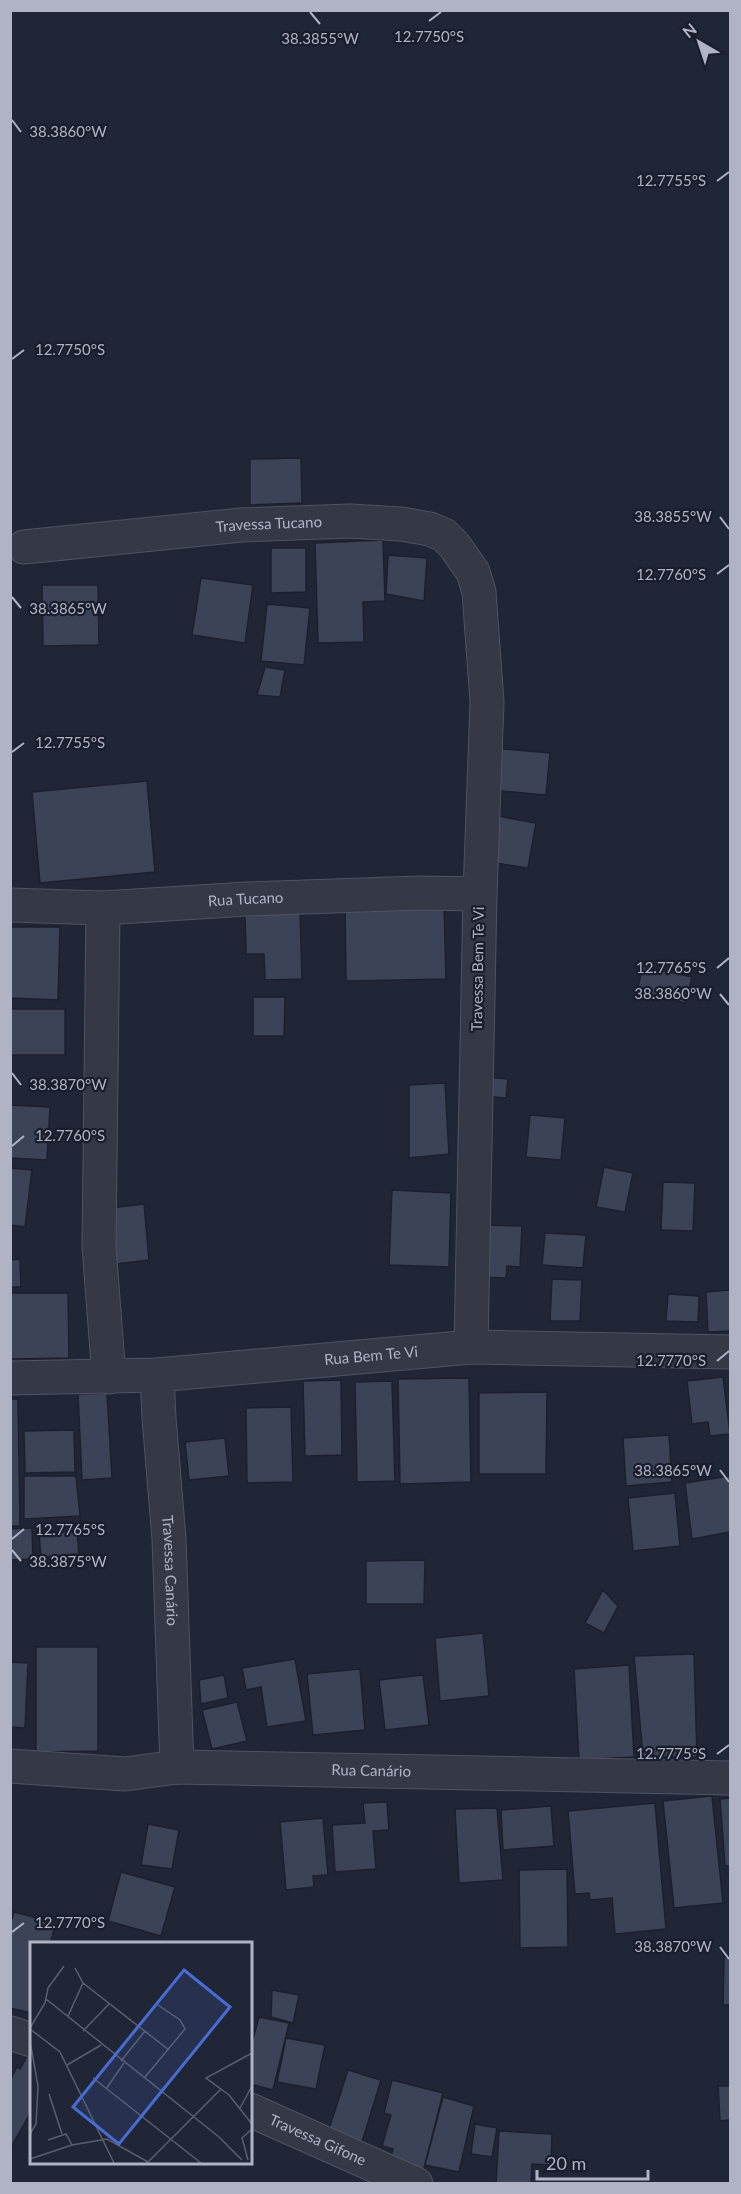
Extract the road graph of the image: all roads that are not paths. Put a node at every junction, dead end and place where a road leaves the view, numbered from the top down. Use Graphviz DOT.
graph roads {
  1 [pos="24,547"];
  2 [pos="479,592"];
  3 [pos="480,894"];
  4 [pos="10,905"];
  5 [pos="103,908"];
  6 [pos="471,1347"];
  7 [pos="730,1352"];
  8 [pos="157,1375"];
  9 [pos="110,1377"];
  10 [pos="10,1378"];
  11 [pos="10,1766"];
  12 [pos="177,1767"];
  13 [pos="730,1778"];
  14 [pos="10,2033"];
  15 [pos="30,2039"];
  16 [pos="252,2111"];
  17 [pos="416,2184"];
  1 -- 2 [label="street, Travessa Tucano"];
  2 -- 3 [label="street, Travessa Bem Te Vi"];
  3 -- 5 [label="street, Rua Tucano"];
  3 -- 6 [label="street, Travessa Bem Te Vi"];
  4 -- 5 [label="street, Rua Tucano"];
  5 -- 9 [label="street"];
  6 -- 7 [label="street, Rua Bem Te Vi"];
  6 -- 8 [label="street, Rua Bem Te Vi"];
  8 -- 9 [label="street, Rua Bem Te Vi"];
  8 -- 12 [label="street, Travessa Canário"];
  9 -- 10 [label="street, Rua Bem Te Vi"];
  11 -- 12 [label="street, Rua Canário"];
  12 -- 13 [label="street, Rua Canário"];
  14 -- 15 [label="street"];
  16 -- 17 [label="street, Travessa Gifone"];
}
